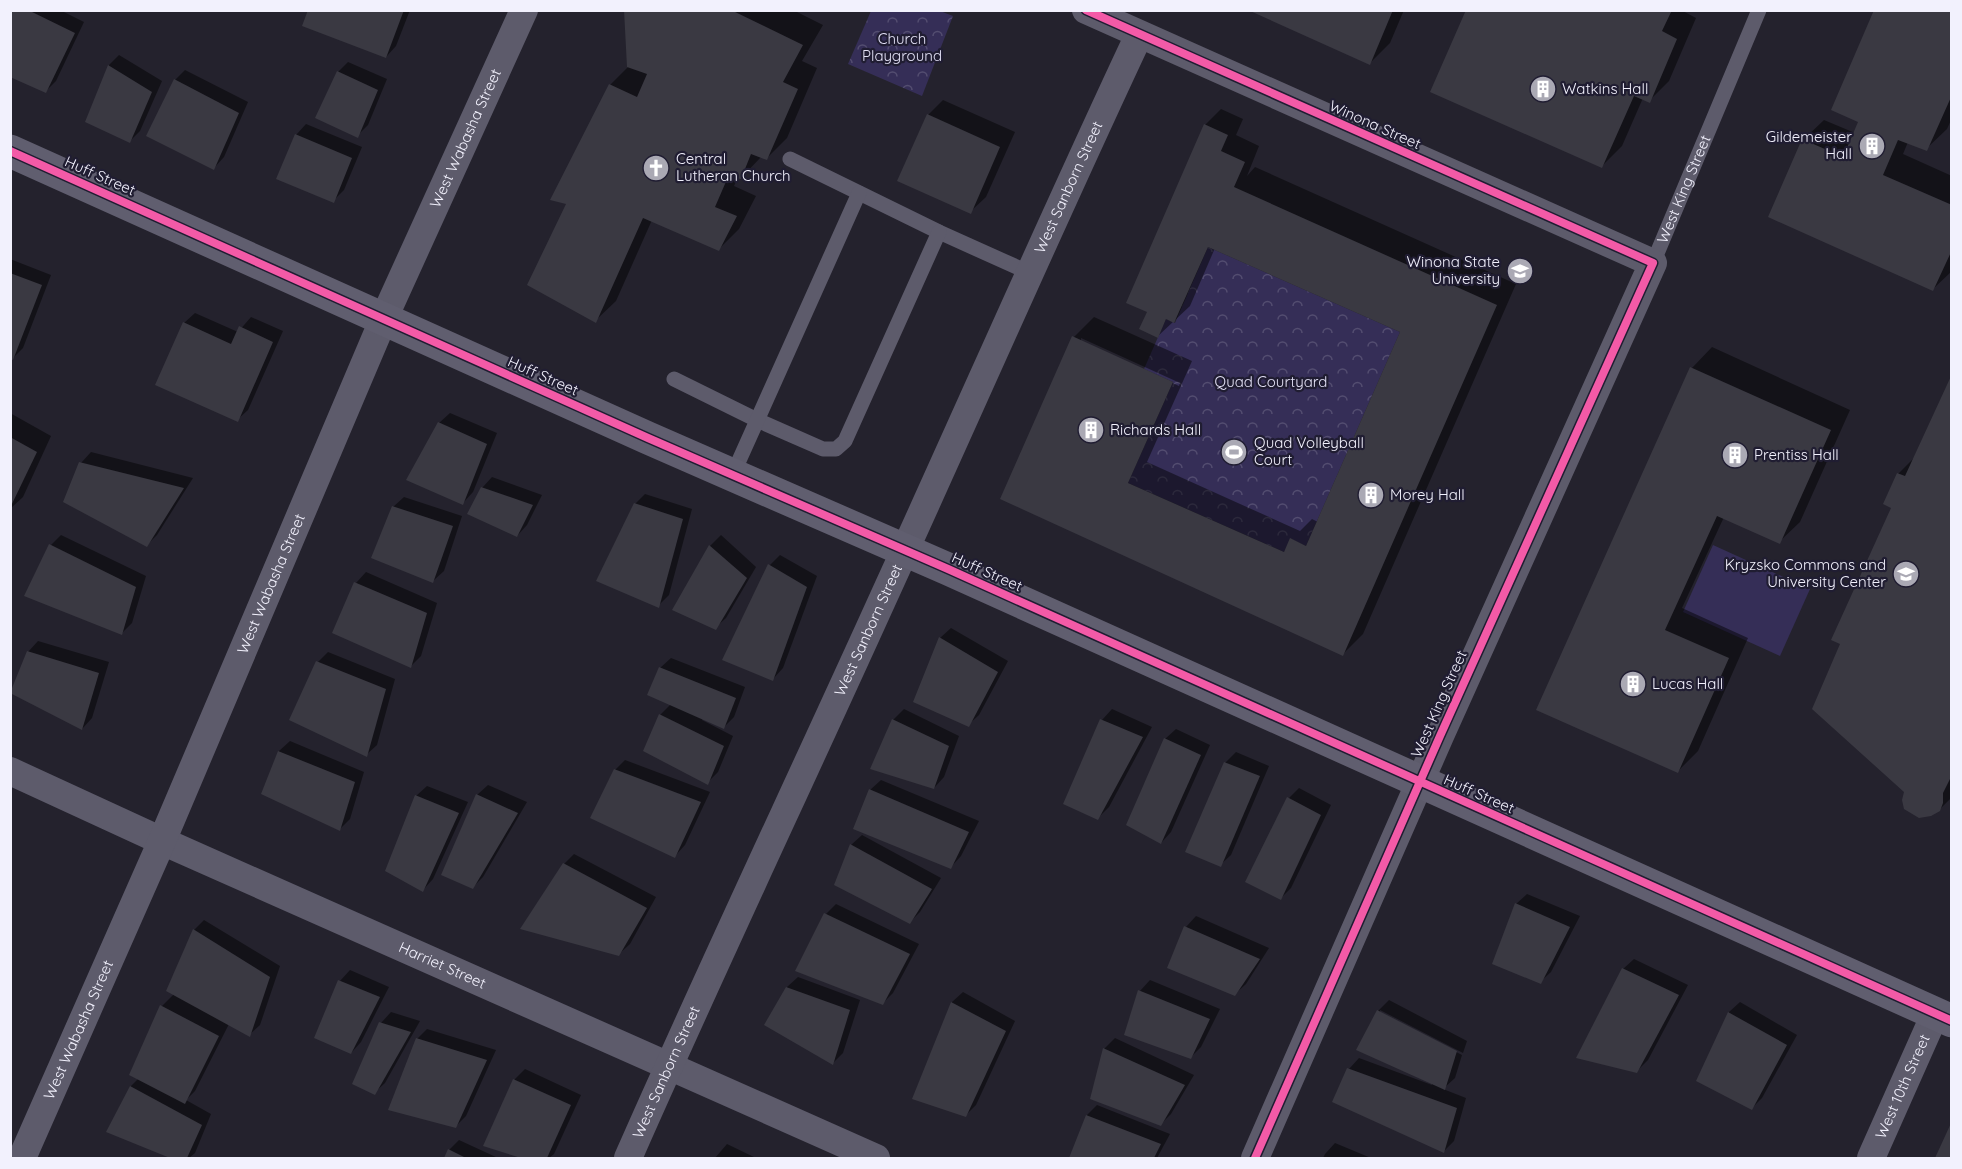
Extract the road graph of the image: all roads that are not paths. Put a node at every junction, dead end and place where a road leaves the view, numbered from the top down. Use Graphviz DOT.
graph roads {
  1 [pos="524,10"];
  2 [pos="1086,10"];
  3 [pos="1759,10"];
  4 [pos="1139,35"];
  5 [pos="10,151"];
  6 [pos="790,159"];
  7 [pos="859,193"];
  8 [pos="939,232"];
  9 [pos="1653,263"];
  10 [pos="1030,273"];
  11 [pos="384,318"];
  12 [pos="674,380"];
  13 [pos="757,420"];
  14 [pos="733,474"];
  15 [pos="905,550"];
  16 [pos="10,771"];
  17 [pos="1419,782"];
  18 [pos="162,841"];
  19 [pos="1943,1018"];
  20 [pos="668,1067"];
  21 [pos="22,1158"];
  22 [pos="628,1158"];
  23 [pos="876,1158"];
  24 [pos="1255,1158"];
  25 [pos="1871,1158"];
  1 -- 11 [label="street, West Wabasha Street"];
  2 -- 4 [label="street, Winona Street"];
  3 -- 9 [label="lane, West King Street"];
  4 -- 9 [label="street, Winona Street"];
  4 -- 10 [label="street, West Sanborn Street"];
  5 -- 11 [label="main road, Huff Street"];
  6 -- 7 [label="lane"];
  7 -- 8 [label="lane"];
  7 -- 13 [label="lane"];
  8 -- 10 [label="lane"];
  8 -- 13 [label="lane"];
  9 -- 17 [label="street, West King Street"];
  10 -- 15 [label="street, West Sanborn Street"];
  11 -- 14 [label="main road, Huff Street"];
  11 -- 18 [label="street, West Wabasha Street"];
  12 -- 13 [label="lane"];
  13 -- 14 [label="lane"];
  14 -- 15 [label="main road, Huff Street"];
  15 -- 17 [label="main road, Huff Street"];
  15 -- 20 [label="street, West Sanborn Street"];
  16 -- 18 [label="street, Harriet Street"];
  17 -- 19 [label="main road, Huff Street"];
  17 -- 24 [label="street, West King Street"];
  18 -- 20 [label="street, Harriet Street"];
  18 -- 21 [label="street, West Wabasha Street"];
  19 -- 25 [label="street, West 10th Street"];
  20 -- 22 [label="street, West Sanborn Street"];
  20 -- 23 [label="street, Harriet Street"];
}
